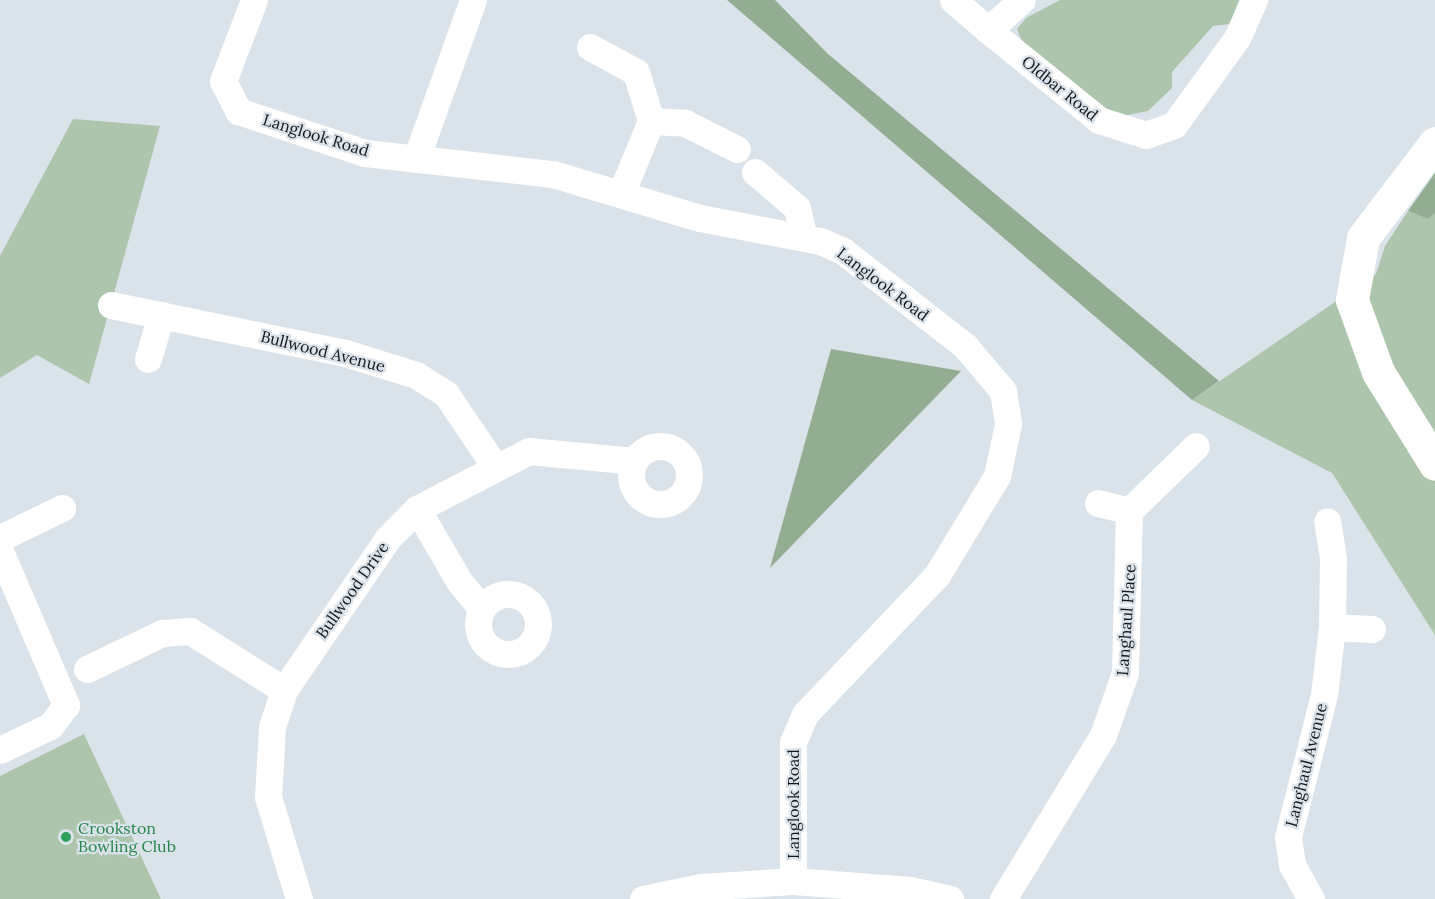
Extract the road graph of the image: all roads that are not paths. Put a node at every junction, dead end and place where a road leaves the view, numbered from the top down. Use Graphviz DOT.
graph roads {
  1 [pos="254,0"];
  2 [pos="473,0"];
  3 [pos="953,0"];
  4 [pos="1022,0"];
  5 [pos="1253,3"];
  6 [pos="988,30"];
  7 [pos="590,47"];
  8 [pos="651,121"];
  9 [pos="1435,143"];
  10 [pos="737,149"];
  11 [pos="416,159"];
  12 [pos="755,172"];
  13 [pos="622,191"];
  14 [pos="803,235"];
  15 [pos="111,305"];
  16 [pos="161,315"];
  17 [pos="148,358"];
  18 [pos="1196,446"];
  19 [pos="634,461"];
  20 [pos="1435,464"];
  21 [pos="494,465"];
  22 [pos="1098,502"];
  23 [pos="62,508"];
  24 [pos="417,509"];
  25 [pos="1129,511"];
  26 [pos="1327,521"];
  27 [pos="0,538"];
  28 [pos="0,551"];
  29 [pos="482,609"];
  30 [pos="1332,627"];
  31 [pos="1372,629"];
  32 [pos="87,669"];
  33 [pos="284,690"];
  34 [pos="0,750"];
  35 [pos="793,881"];
  36 [pos="298,899"];
  37 [pos="643,899"];
  38 [pos="950,899"];
  39 [pos="1003,899"];
  40 [pos="1311,899"];
  1 -- 11 [label="street, Langlook Road"];
  2 -- 11 [label="street"];
  3 -- 6 [label="street, Oldbar Road"];
  4 -- 6 [label="street"];
  5 -- 6 [label="street, Oldbar Road"];
  7 -- 8 [label="street"];
  8 -- 10 [label="street"];
  8 -- 13 [label="street"];
  9 -- 20 [label="street"];
  11 -- 13 [label="street, Langlook Road"];
  12 -- 14 [label="street"];
  13 -- 14 [label="street, Langlook Road"];
  14 -- 35 [label="street, Langlook Road"];
  15 -- 16 [label="street, Bullwood Avenue"];
  16 -- 17 [label="street"];
  16 -- 21 [label="street, Bullwood Avenue"];
  18 -- 25 [label="street"];
  19 -- 21 [label="street, Bullwood Drive"];
  21 -- 24 [label="street, Bullwood Drive"];
  22 -- 25 [label="street"];
  23 -- 27 [label="street"];
  24 -- 29 [label="street"];
  24 -- 33 [label="street, Bullwood Drive"];
  25 -- 39 [label="street, Langhaul Place"];
  26 -- 30 [label="street, Langhaul Avenue"];
  28 -- 34 [label="street"];
  30 -- 31 [label="street"];
  30 -- 40 [label="street, Langhaul Avenue"];
  32 -- 33 [label="street"];
  33 -- 36 [label="street, Bullwood Drive"];
  35 -- 37 [label="street"];
  35 -- 38 [label="street"];
}
